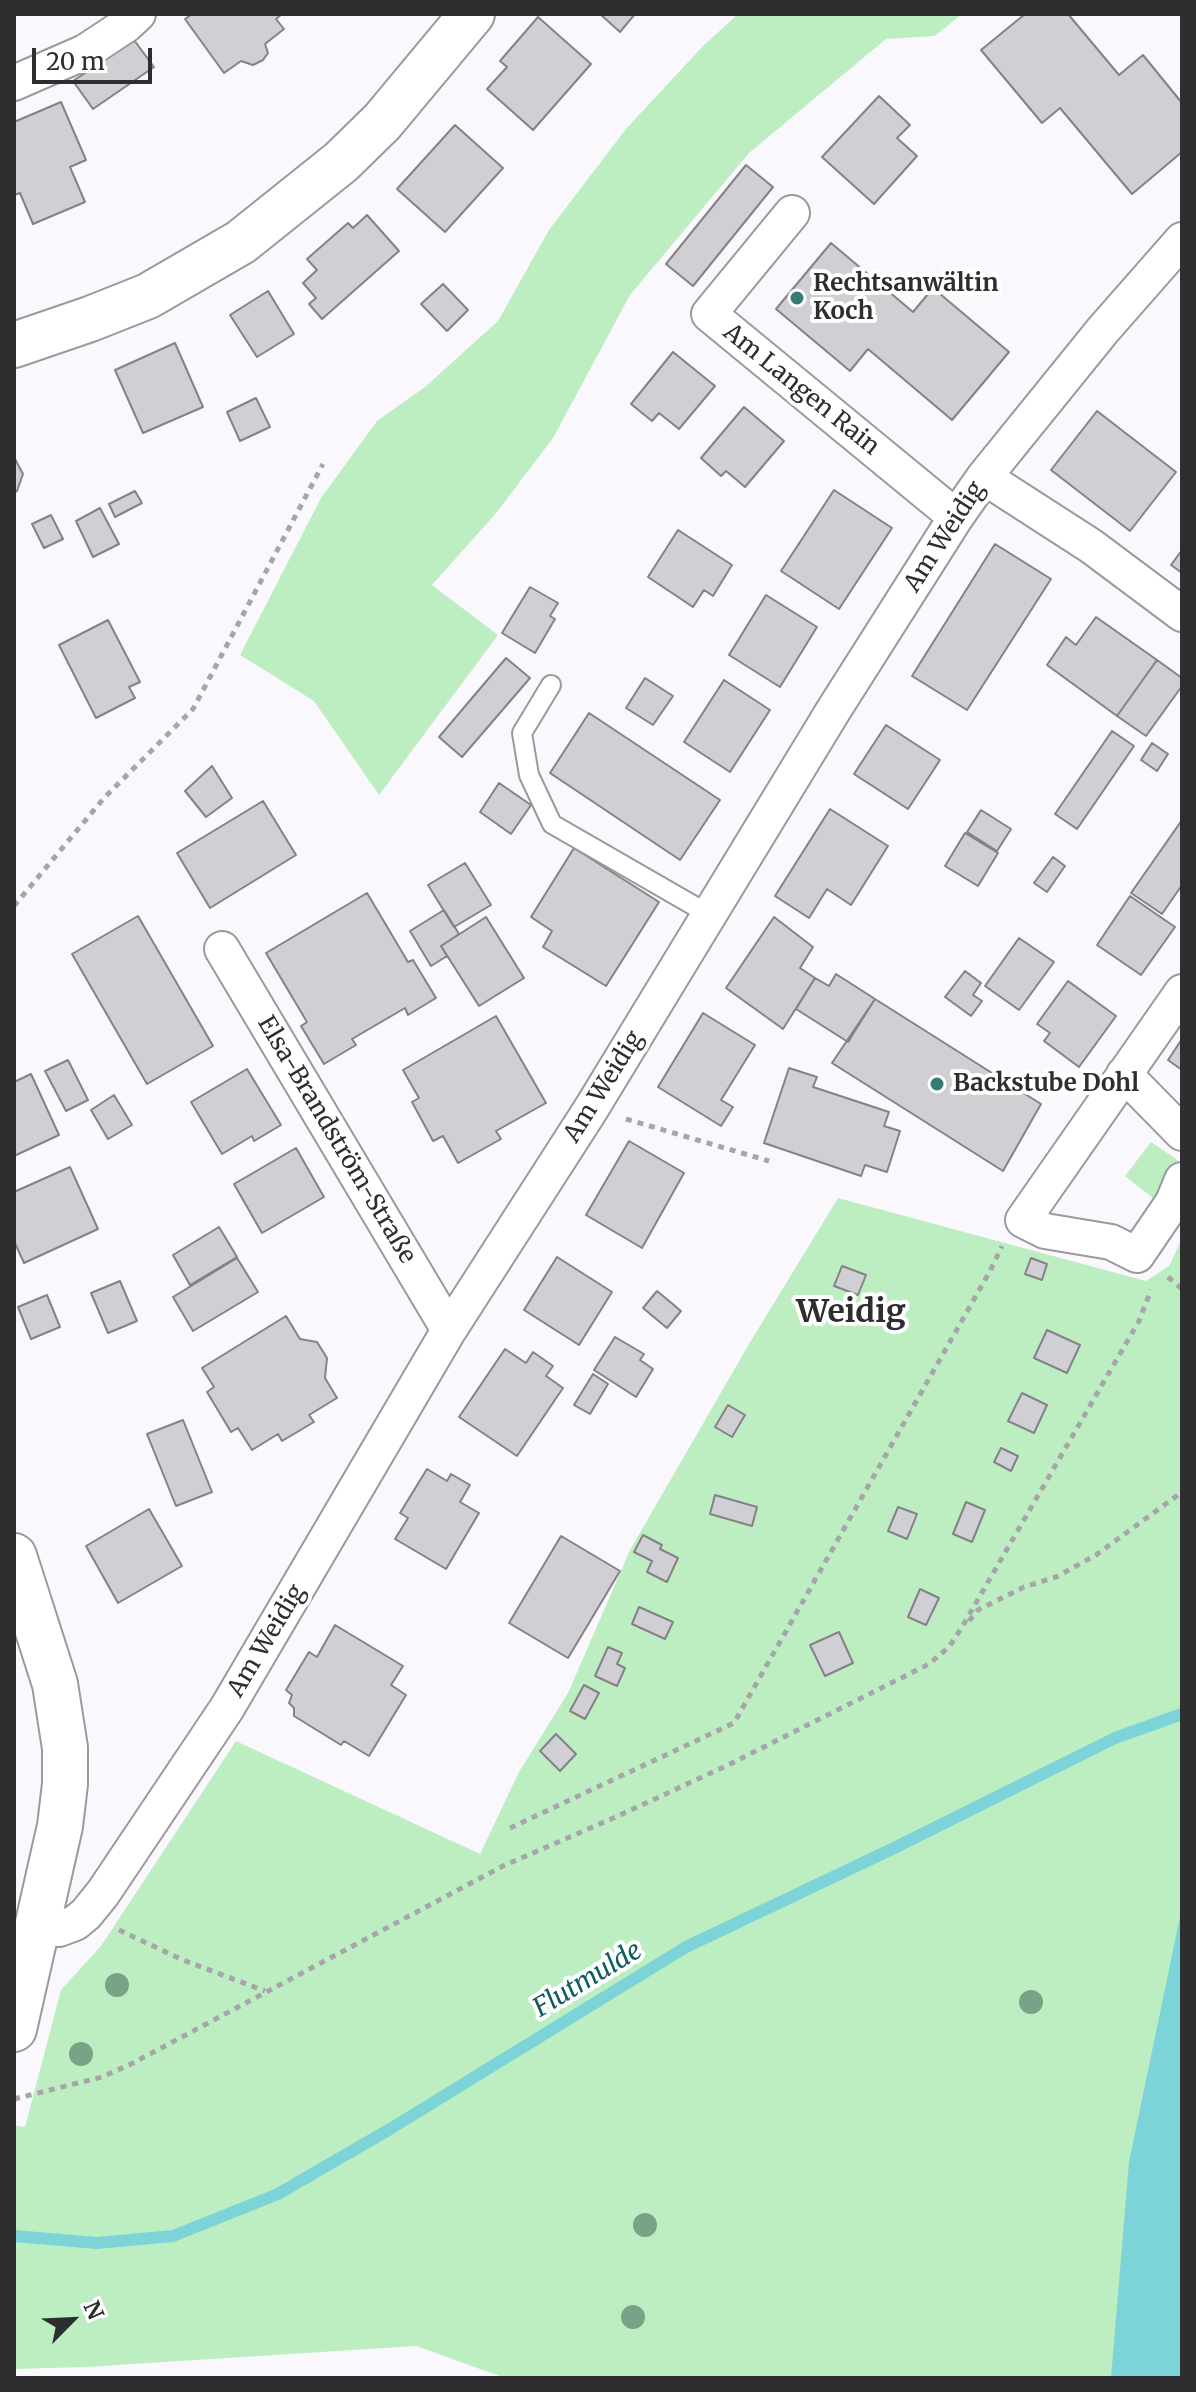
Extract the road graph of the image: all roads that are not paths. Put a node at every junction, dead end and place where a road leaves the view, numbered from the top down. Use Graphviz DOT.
graph roads {
  1 [pos="138,14"];
  2 [pos="472,14"];
  3 [pos="14,83"];
  4 [pos="792,213"];
  5 [pos="1182,240"];
  6 [pos="14,345"];
  7 [pos="984,477"];
  8 [pos="956,517"];
  9 [pos="1182,614"];
  10 [pos="551,685"];
  11 [pos="710,915"];
  12 [pos="222,949"];
  13 [pos="1182,992"];
  14 [pos="1124,1074"];
  15 [pos="1182,1133"];
  16 [pos="1182,1180"];
  17 [pos="449,1330"];
  18 [pos="14,1556"];
  19 [pos="38,1925"];
  20 [pos="17,2002"];
  1 -- 3 [label="street"];
  2 -- 6 [label="main road"];
  4 -- 8 [label="street, Am Langen Rain"];
  5 -- 7 [label="street, Am Weidig"];
  7 -- 8 [label="street, Am Weidig"];
  7 -- 9 [label="street"];
  8 -- 11 [label="street, Am Weidig"];
  10 -- 11 [label="lane"];
  11 -- 17 [label="street, Am Weidig"];
  12 -- 17 [label="street, Elsa-Brandström-Straße"];
  13 -- 14 [label="street"];
  14 -- 15 [label="street"];
  14 -- 16 [label="street"];
  17 -- 19 [label="street, Am Weidig"];
  18 -- 19 [label="main road"];
  19 -- 20 [label="main road"];
}
